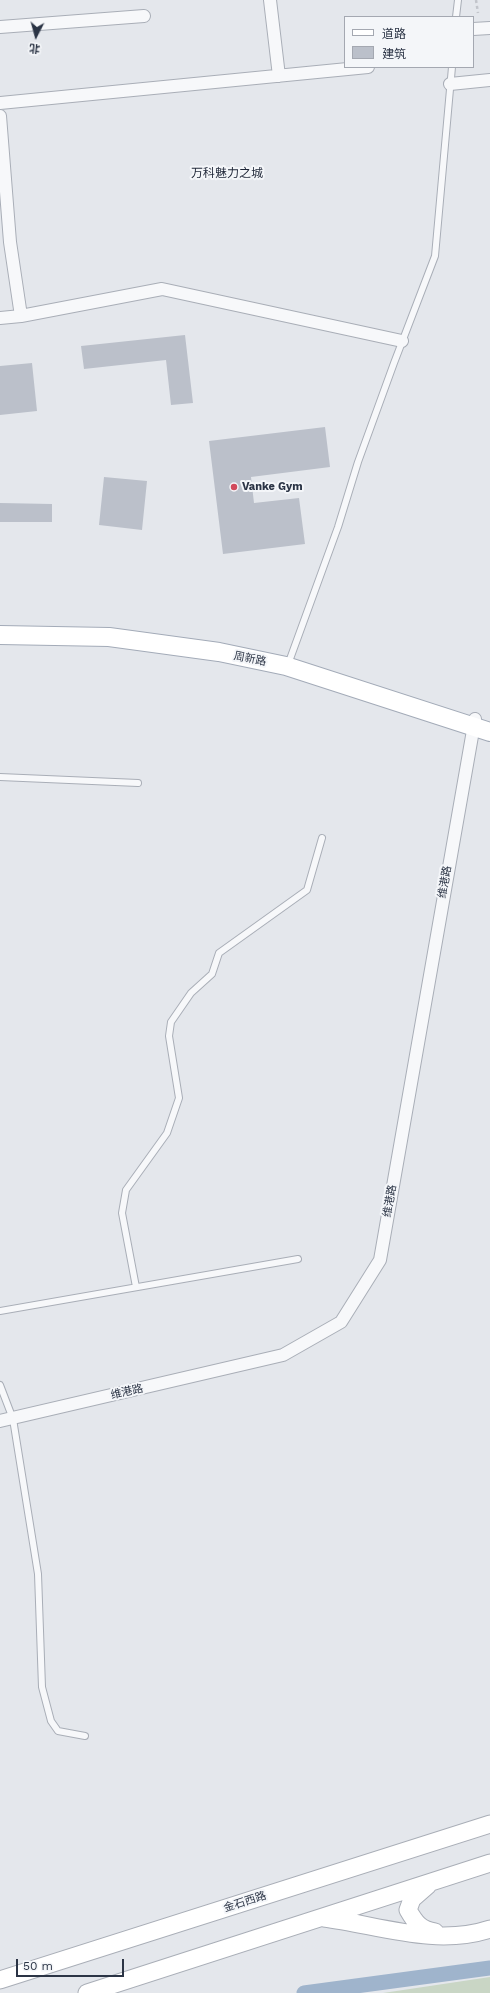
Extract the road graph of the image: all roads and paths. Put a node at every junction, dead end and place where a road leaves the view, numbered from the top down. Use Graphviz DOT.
graph roads {
  1 [pos="270,0"];
  2 [pos="458,0"];
  3 [pos="476,0"];
  4 [pos="478,14"];
  5 [pos="144,16"];
  6 [pos="456,16"];
  7 [pos="0,27"];
  8 [pos="490,28"];
  9 [pos="474,29"];
  10 [pos="358,68"];
  11 [pos="452,68"];
  12 [pos="279,76"];
  13 [pos="490,80"];
  14 [pos="450,84"];
  15 [pos="0,103"];
  16 [pos="0,116"];
  17 [pos="2,173"];
  18 [pos="5,243"];
  19 [pos="21,316"];
  20 [pos="0,318"];
  21 [pos="402,341"];
  22 [pos="0,626"];
  23 [pos="0,635"];
  24 [pos="290,659"];
  25 [pos="477,723"];
  26 [pos="0,777"];
  27 [pos="138,783"];
  28 [pos="322,838"];
  29 [pos="298,1259"];
  30 [pos="136,1287"];
  31 [pos="0,1311"];
  32 [pos="0,1385"];
  33 [pos="8,1415"];
  34 [pos="0,1421"];
  35 [pos="85,1736"];
  36 [pos="490,1824"];
  37 [pos="490,1863"];
  38 [pos="432,1881"];
  39 [pos="319,1918"];
  40 [pos="490,1925"];
  41 [pos="490,1929"];
  42 [pos="0,1980"];
  43 [pos="87,1993"];
  1 -- 12 [label="street"];
  2 -- 6 [label="lane"];
  3 -- 4 [label="path"];
  5 -- 7 [label="street"];
  8 -- 9 [label="street"];
  10 -- 12 [label="street"];
  11 -- 14 [label="lane"];
  12 -- 15 [label="street"];
  13 -- 14 [label="street"];
  14 -- 21 [label="lane"];
  16 -- 17 [label="street"];
  17 -- 18 [label="street"];
  18 -- 19 [label="street"];
  19 -- 20 [label="street"];
  19 -- 21 [label="street"];
  21 -- 24 [label="lane"];
  22 -- 24 [label="main road, 周新路"];
  23 -- 25 [label="main road, 周新路"];
  24 -- 25 [label="main road, 周新路"];
  25 -- 33 [label="street, 维港路"];
  26 -- 27 [label="lane"];
  28 -- 30 [label="lane"];
  29 -- 30 [label="lane"];
  30 -- 31 [label="lane"];
  32 -- 33 [label="lane"];
  33 -- 34 [label="street, 维港路"];
  33 -- 35 [label="lane"];
  36 -- 42 [label="main road, 金石西路"];
  37 -- 38 [label="main road"];
  38 -- 39 [label="main road"];
  38 -- 40 [label="main road"];
  39 -- 41 [label="main road"];
  39 -- 43 [label="main road"];
}
